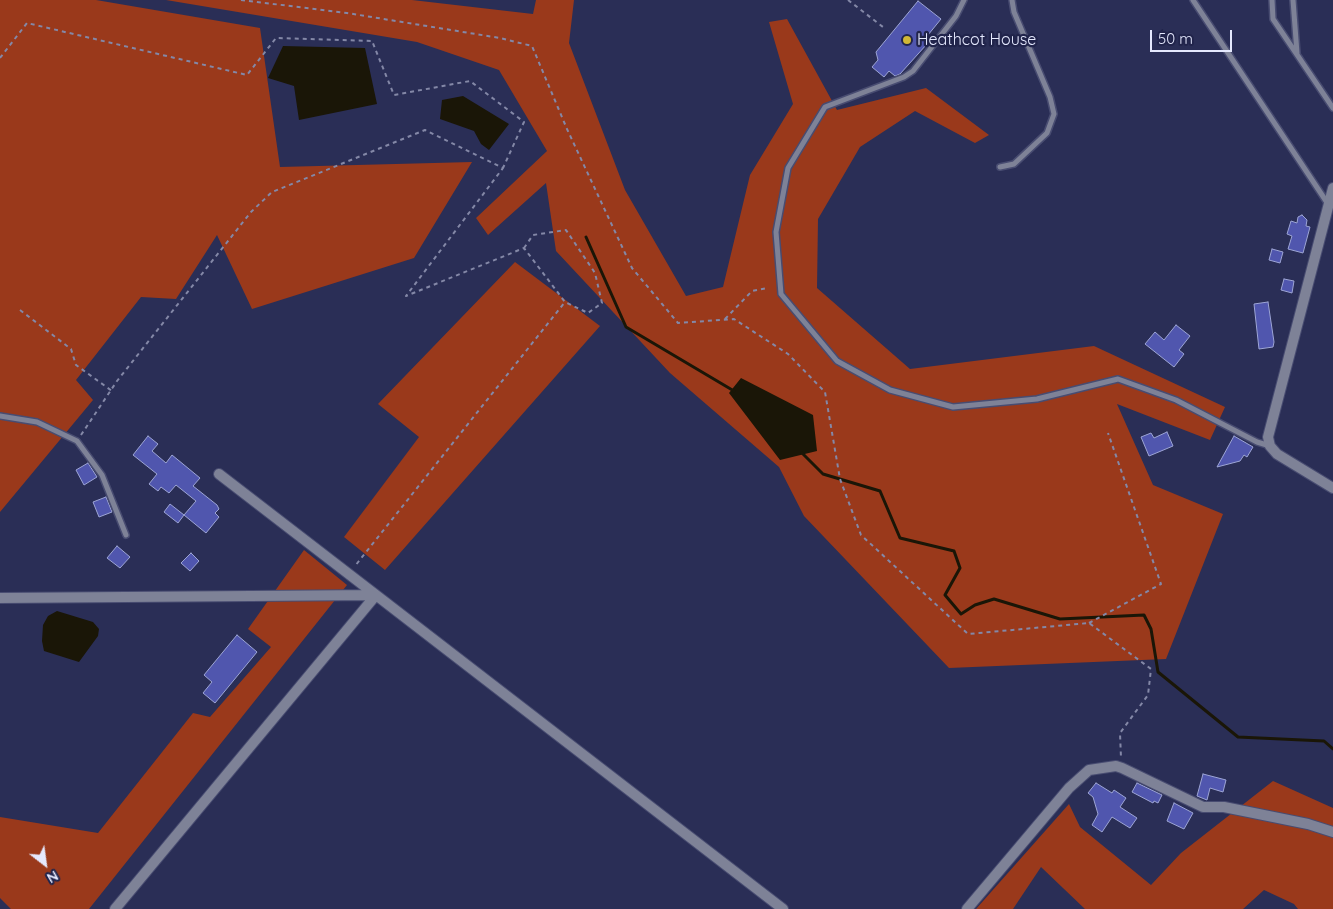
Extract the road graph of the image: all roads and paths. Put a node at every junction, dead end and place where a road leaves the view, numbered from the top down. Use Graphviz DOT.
graph roads {
  1 [pos="240,0"];
  2 [pos="848,0"];
  3 [pos="964,0"];
  4 [pos="1012,0"];
  5 [pos="1193,0"];
  6 [pos="1272,0"];
  7 [pos="1293,0"];
  8 [pos="883,27"];
  9 [pos="1296,54"];
  10 [pos="0,58"];
  11 [pos="1333,108"];
  12 [pos="503,168"];
  13 [pos="1000,168"];
  14 [pos="1333,188"];
  15 [pos="1330,207"];
  16 [pos="524,248"];
  17 [pos="768,288"];
  18 [pos="565,302"];
  19 [pos="20,310"];
  20 [pos="725,319"];
  21 [pos="112,391"];
  22 [pos="0,416"];
  23 [pos="1108,433"];
  24 [pos="76,441"];
  25 [pos="1270,446"];
  26 [pos="219,474"];
  27 [pos="1333,488"];
  28 [pos="126,535"];
  29 [pos="349,574"];
  30 [pos="376,595"];
  31 [pos="0,598"];
  32 [pos="1089,623"];
  33 [pos="1122,768"];
  34 [pos="1333,832"];
  35 [pos="115,909"];
  36 [pos="783,909"];
  37 [pos="967,909"];
  1 -- 20 [label="path"];
  2 -- 8 [label="path"];
  3 -- 25 [label="lane"];
  4 -- 13 [label="lane"];
  5 -- 15 [label="lane"];
  6 -- 9 [label="lane"];
  7 -- 9 [label="lane"];
  9 -- 11 [label="lane"];
  10 -- 12 [label="path"];
  12 -- 16 [label="path"];
  12 -- 21 [label="path"];
  14 -- 15 [label="street"];
  15 -- 25 [label="street"];
  16 -- 18 [label="path"];
  16 -- 18 [label="path"];
  17 -- 20 [label="path"];
  18 -- 29 [label="path"];
  19 -- 21 [label="path"];
  20 -- 32 [label="path"];
  21 -- 24 [label="path"];
  22 -- 24 [label="lane"];
  23 -- 32 [label="path"];
  24 -- 28 [label="lane"];
  25 -- 27 [label="street"];
  26 -- 29 [label="street"];
  29 -- 30 [label="street"];
  30 -- 31 [label="street"];
  30 -- 35 [label="street"];
  30 -- 36 [label="street"];
  32 -- 33 [label="path"];
  33 -- 34 [label="street"];
  33 -- 37 [label="street"];
}
